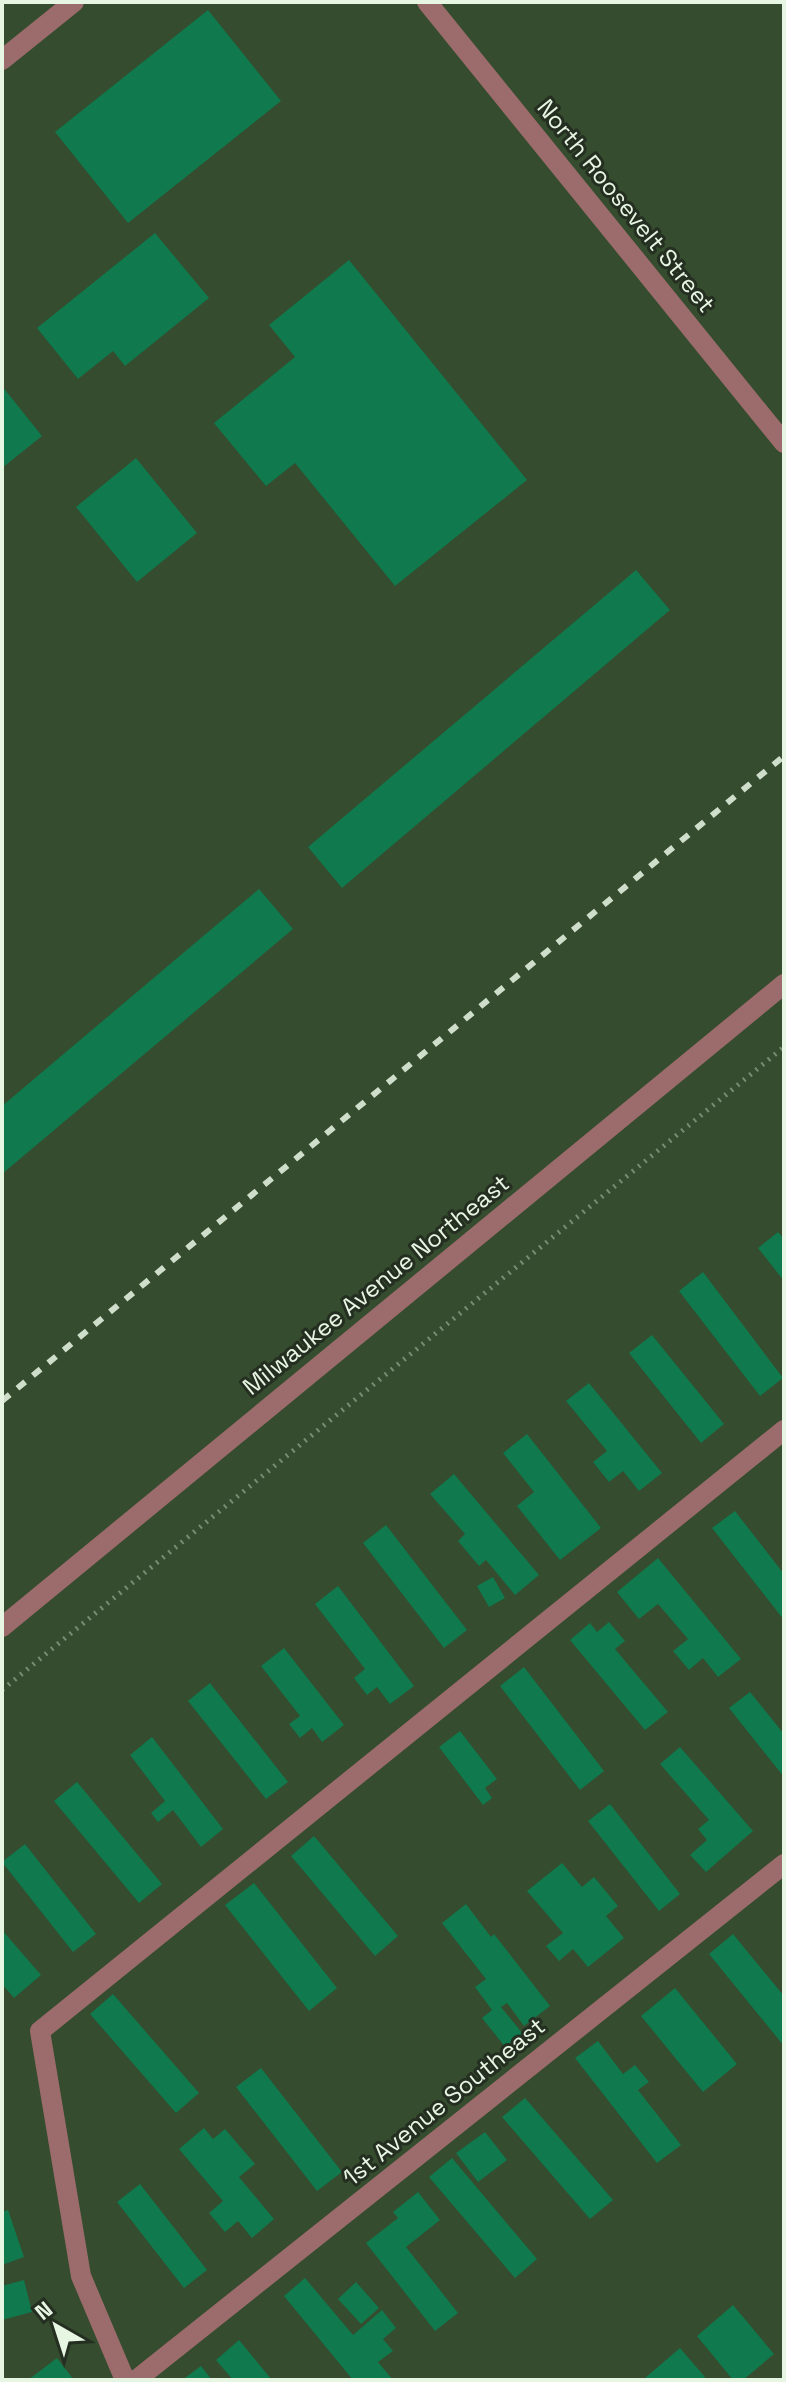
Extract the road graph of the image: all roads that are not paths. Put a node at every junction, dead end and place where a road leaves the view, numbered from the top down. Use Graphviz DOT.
graph roads {
  1 [pos="74,2"];
  2 [pos="427,2"];
  3 [pos="2,60"];
  4 [pos="784,443"];
  5 [pos="784,984"];
  6 [pos="784,1430"];
  7 [pos="2,1627"];
  8 [pos="784,1864"];
  9 [pos="125,2380"];
  10 [pos="136,2380"];
  1 -- 3 [label="street"];
  2 -- 4 [label="street, North Roosevelt Street"];
  5 -- 7 [label="street, Milwaukee Avenue Northeast"];
  6 -- 9 [label="street"];
  8 -- 10 [label="street, 1st Avenue Southeast"];
}
